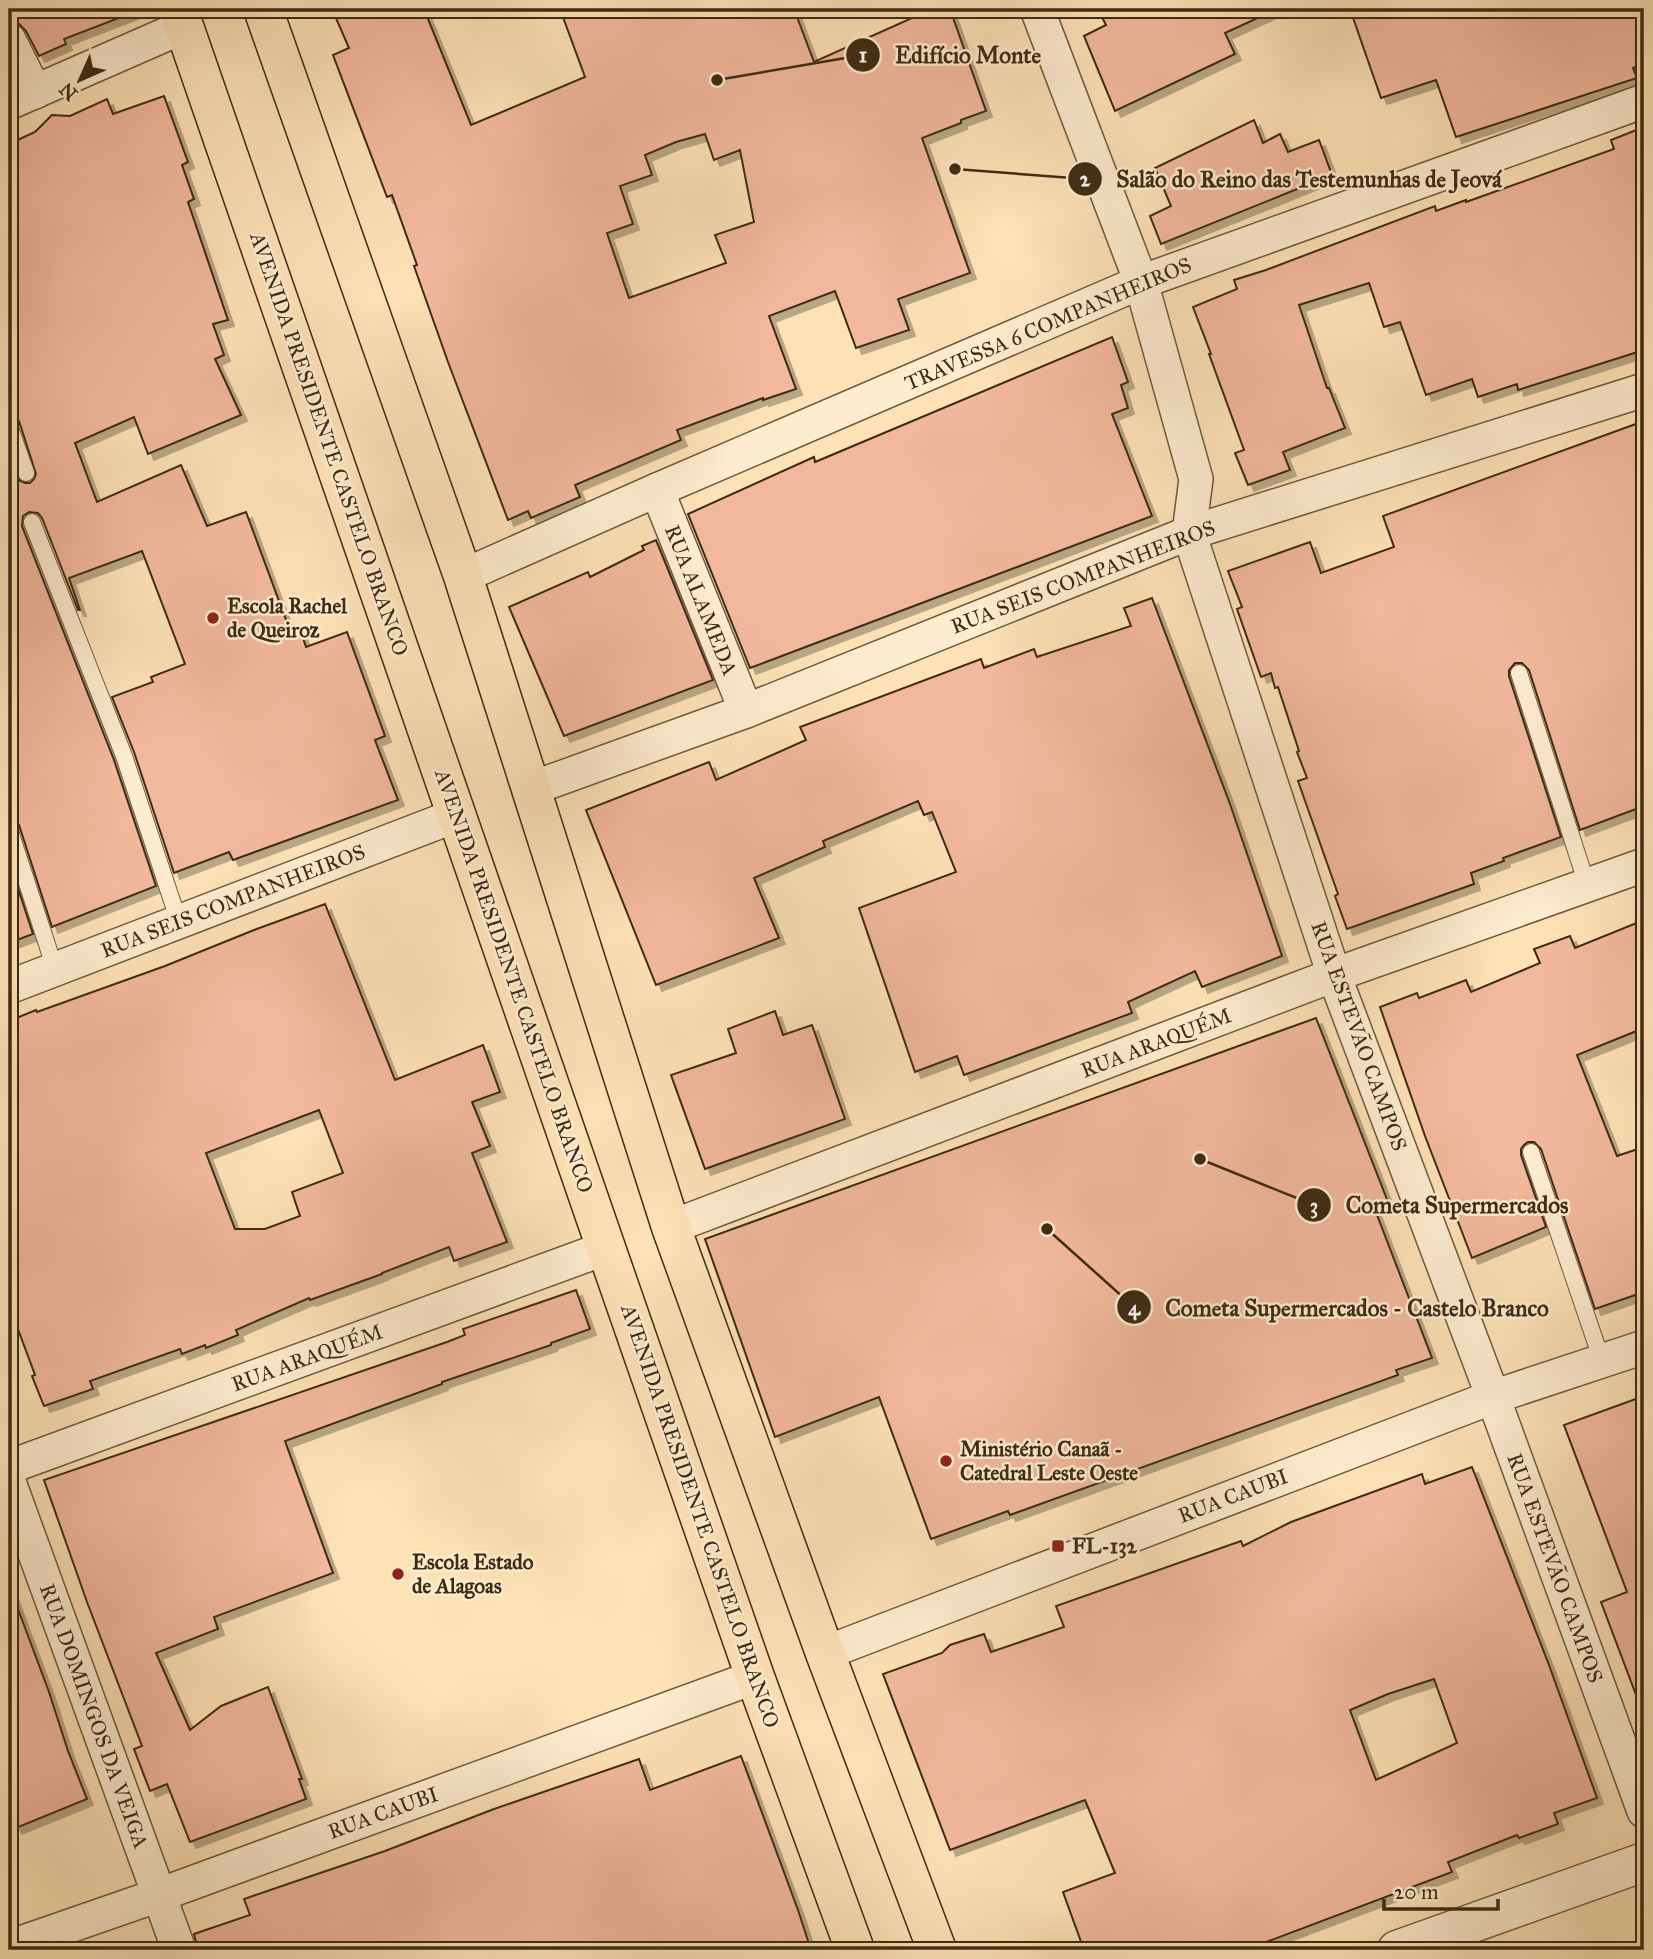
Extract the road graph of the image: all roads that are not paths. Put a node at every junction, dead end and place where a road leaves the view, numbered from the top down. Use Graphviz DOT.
graph roads {
  1 [pos="263,9"];
  2 [pos="1037,9"];
  3 [pos="181,18"];
  4 [pos="9,40"];
  5 [pos="22,98"];
  6 [pos="1644,102"];
  7 [pos="1141,282"];
  8 [pos="1644,390"];
  9 [pos="9,425"];
  10 [pos="26,474"];
  11 [pos="657,490"];
  12 [pos="32,522"];
  13 [pos="1189,533"];
  14 [pos="463,576"];
  15 [pos="1519,673"];
  16 [pos="746,711"];
  17 [pos="530,789"];
  18 [pos="457,815"];
  19 [pos="9,828"];
  20 [pos="1644,865"];
  21 [pos="1587,885"];
  22 [pos="179,922"];
  23 [pos="55,969"];
  24 [pos="1334,975"];
  25 [pos="9,987"];
  26 [pos="1531,1152"];
  27 [pos="671,1227"];
  28 [pos="606,1248"];
  29 [pos="1644,1347"];
  30 [pos="1602,1361"];
  31 [pos="1493,1397"];
  32 [pos="9,1467"];
  33 [pos="9,1482"];
  34 [pos="824,1653"];
  35 [pos="755,1677"];
  36 [pos="1644,1811"];
  37 [pos="1644,1862"];
  38 [pos="159,1895"];
  39 [pos="9,1947"];
  40 [pos="179,1950"];
  41 [pos="855,1950"];
  42 [pos="937,1950"];
  43 [pos="1397,1950"];
  1 -- 14 [label="main road"];
  2 -- 7 [label="street"];
  3 -- 5 [label="street"];
  3 -- 18 [label="main road, AVENIDA PRESIDENTE CASTELO BRANCO"];
  4 -- 5 [label="street"];
  6 -- 7 [label="street, TRAVESSA 6 COMPANHEIROS"];
  7 -- 11 [label="street, TRAVESSA 6 COMPANHEIROS"];
  7 -- 13 [label="street"];
  8 -- 13 [label="street, RUA SEIS COMPANHEIROS"];
  9 -- 10 [label="lane"];
  11 -- 14 [label="street, TRAVESSA 6 COMPANHEIROS"];
  11 -- 16 [label="street, RUA ALAMEDA"];
  12 -- 22 [label="lane"];
  13 -- 16 [label="street, RUA SEIS COMPANHEIROS"];
  13 -- 24 [label="street, RUA ESTEVÃO CAMPOS"];
  14 -- 17 [label="main road"];
  15 -- 21 [label="lane"];
  16 -- 17 [label="street, RUA SEIS COMPANHEIROS"];
  17 -- 27 [label="main road"];
  18 -- 22 [label="street, RUA SEIS COMPANHEIROS"];
  18 -- 28 [label="main road, AVENIDA PRESIDENTE CASTELO BRANCO"];
  19 -- 23 [label="lane"];
  20 -- 21 [label="street, RUA ARAQUÉM"];
  21 -- 24 [label="street, RUA ARAQUÉM"];
  22 -- 23 [label="street, RUA SEIS COMPANHEIROS"];
  23 -- 25 [label="street, RUA SEIS COMPANHEIROS"];
  24 -- 27 [label="street, RUA ARAQUÉM"];
  24 -- 31 [label="street, RUA ESTEVÃO CAMPOS"];
  26 -- 30 [label="lane"];
  27 -- 34 [label="main road"];
  28 -- 32 [label="street, RUA ARAQUÉM"];
  28 -- 35 [label="main road, AVENIDA PRESIDENTE CASTELO BRANCO"];
  29 -- 30 [label="street, RUA CAUBI"];
  30 -- 31 [label="street, RUA CAUBI"];
  31 -- 34 [label="street, RUA CAUBI"];
  31 -- 36 [label="street, RUA ESTEVÃO CAMPOS"];
  33 -- 38 [label="street, RUA DOMINGOS DA VEIGA"];
  34 -- 42 [label="main road"];
  35 -- 38 [label="street, RUA CAUBI"];
  35 -- 41 [label="main road, AVENIDA PRESIDENTE CASTELO BRANCO"];
  37 -- 43 [label="street"];
  38 -- 39 [label="street, RUA CAUBI"];
  38 -- 40 [label="street, RUA DOMINGOS DA VEIGA"];
}
